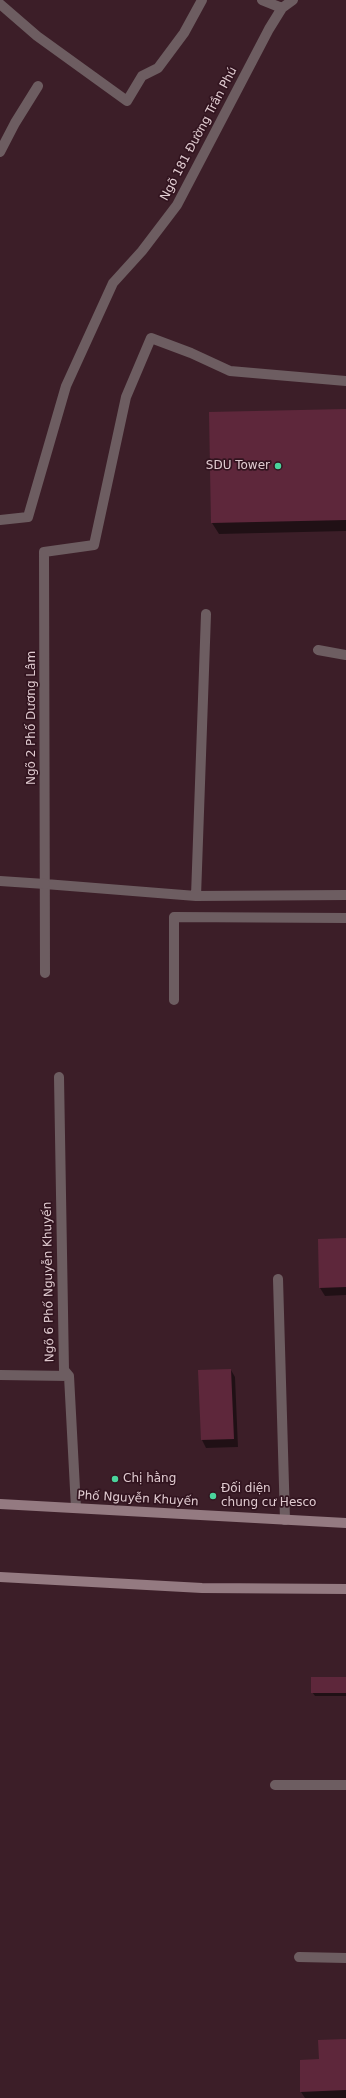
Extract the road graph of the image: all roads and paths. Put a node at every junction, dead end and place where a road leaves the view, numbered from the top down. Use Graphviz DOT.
graph roads {
  1 [pos="202,0"];
  2 [pos="262,0"];
  3 [pos="293,0"];
  4 [pos="0,4"];
  5 [pos="282,8"];
  6 [pos="38,86"];
  7 [pos="0,152"];
  8 [pos="346,381"];
  9 [pos="0,520"];
  10 [pos="206,614"];
  11 [pos="318,650"];
  12 [pos="346,655"];
  13 [pos="0,881"];
  14 [pos="46,884"];
  15 [pos="346,895"];
  16 [pos="196,896"];
  17 [pos="346,918"];
  18 [pos="45,974"];
  19 [pos="174,1000"];
  20 [pos="59,1077"];
  21 [pos="278,1279"];
  22 [pos="0,1376"];
  23 [pos="69,1376"];
  24 [pos="0,1504"];
  25 [pos="76,1508"];
  26 [pos="285,1520"];
  27 [pos="346,1522"];
  28 [pos="0,1577"];
  29 [pos="346,1589"];
  30 [pos="276,1785"];
  31 [pos="346,1785"];
  32 [pos="299,1957"];
  33 [pos="346,1958"];
  1 -- 4 [label="street"];
  2 -- 5 [label="street"];
  3 -- 5 [label="street, Ngõ 181 Đường Trần Phú"];
  5 -- 9 [label="street, Ngõ 181 Đường Trần Phú"];
  6 -- 7 [label="street"];
  8 -- 14 [label="street, Ngõ 2 Phố Dương Lâm"];
  10 -- 16 [label="street"];
  11 -- 12 [label="street"];
  13 -- 14 [label="street"];
  14 -- 16 [label="street"];
  14 -- 18 [label="street, Ngõ 2 Phố Dương Lâm"];
  15 -- 16 [label="street"];
  17 -- 19 [label="street"];
  20 -- 23 [label="street, Ngõ 6 Phố Nguyễn Khuyến"];
  21 -- 26 [label="street"];
  22 -- 23 [label="street"];
  23 -- 25 [label="street, Ngõ 6 Phố Nguyễn Khuyến"];
  24 -- 25 [label="street, Phố Nguyễn Khuyến"];
  25 -- 26 [label="street, Phố Nguyễn Khuyến"];
  26 -- 27 [label="street, Phố Nguyễn Khuyến"];
  28 -- 29 [label="street"];
  30 -- 31 [label="street"];
  32 -- 33 [label="street"];
}
